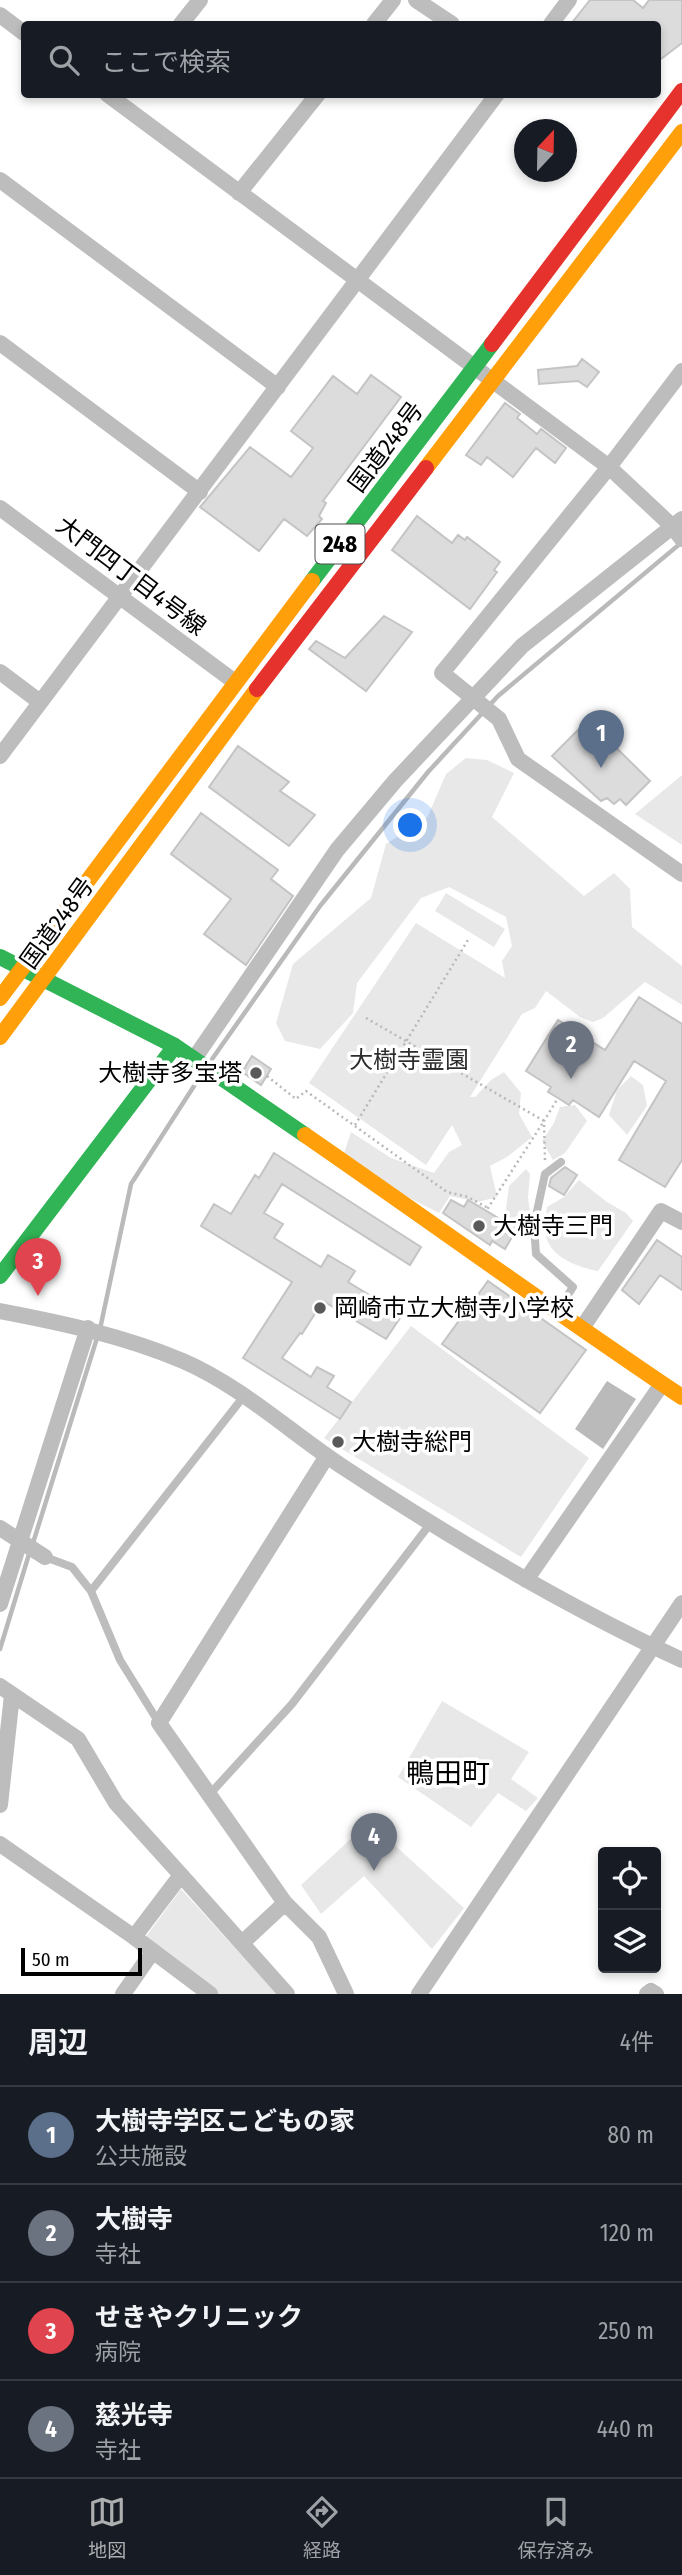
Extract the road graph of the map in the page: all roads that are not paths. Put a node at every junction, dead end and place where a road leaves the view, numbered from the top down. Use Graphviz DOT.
graph roads {
  1 [pos="200,0"];
  2 [pos="393,0"];
  3 [pos="416,0"];
  4 [pos="569,0"];
  5 [pos="0,15"];
  6 [pos="183,21"];
  7 [pos="376,21"];
  8 [pos="448,21"];
  9 [pos="553,21"];
  10 [pos="21,31"];
  11 [pos="682,91"];
  12 [pos="315,98"];
  13 [pos="494,98"];
  14 [pos="125,100"];
  15 [pos="682,132"];
  16 [pos="0,180"];
  17 [pos="239,193"];
  18 [pos="357,280"];
  19 [pos="0,343"];
  20 [pos="476,366"];
  21 [pos="682,371"];
  22 [pos="494,380"];
  23 [pos="278,387"];
  24 [pos="609,467"];
  25 [pos="200,492"];
  26 [pos="0,508"];
  27 [pos="679,528"];
  28 [pos="120,596"];
  29 [pos="0,672"];
  30 [pos="235,682"];
  31 [pos="473,696"];
  32 [pos="40,702"];
  33 [pos="0,755"];
  34 [pos="682,874"];
  35 [pos="0,957"];
  36 [pos="23,969"];
  37 [pos="43,981"];
  38 [pos="0,998"];
  39 [pos="0,1037"];
  40 [pos="175,1046"];
  41 [pos="194,1059"];
  42 [pos="561,1162"];
  43 [pos="682,1222"];
  44 [pos="0,1276"];
  45 [pos="0,1311"];
  46 [pos="556,1313"];
  47 [pos="88,1328"];
  48 [pos="582,1328"];
  49 [pos="662,1384"];
  50 [pos="244,1395"];
  51 [pos="682,1397"];
  52 [pos="327,1456"];
  53 [pos="430,1524"];
  54 [pos="0,1528"];
  55 [pos="20,1542"];
  56 [pos="45,1557"];
  57 [pos="526,1580"];
  58 [pos="90,1591"];
  59 [pos="682,1602"];
  60 [pos="0,1604"];
  61 [pos="653,1647"];
  62 [pos="682,1660"];
  63 [pos="6,1690"];
  64 [pos="159,1723"];
  65 [pos="208,1796"];
  66 [pos="0,1805"];
  67 [pos="0,1844"];
  68 [pos="181,1875"];
  69 [pos="285,1903"];
  70 [pos="134,1937"];
  71 [pos="242,1943"];
  72 [pos="153,1951"];
  73 [pos="423,1988"];
  74 [pos="123,1994"];
  75 [pos="210,1994"];
  76 [pos="287,1994"];
  77 [pos="346,1994"];
  78 [pos="440,1994"];
  79 [pos="647,1994"];
  80 [pos="656,1994"];
  1 -- 6 [label="street"];
  2 -- 7 [label="street"];
  3 -- 8 [label="street"];
  4 -- 9 [label="street"];
  5 -- 10 [label="street"];
  11 -- 20 [label="main road, 国道248号 / 248"];
  12 -- 17 [label="street"];
  13 -- 18 [label="street"];
  14 -- 17 [label="street"];
  15 -- 22 [label="main road, 国道248号 / 248"];
  16 -- 23 [label="street"];
  17 -- 18 [label="street"];
  18 -- 20 [label="street"];
  18 -- 23 [label="street"];
  19 -- 25 [label="street"];
  20 -- 22 [label="street"];
  20 -- 30 [label="main road, 国道248号 / 248"];
  21 -- 24 [label="street"];
  22 -- 24 [label="street"];
  22 -- 37 [label="main road, 国道248号 / 248"];
  23 -- 25 [label="street"];
  24 -- 27 [label="street"];
  24 -- 31 [label="street"];
  25 -- 28 [label="street"];
  26 -- 28 [label="street, 大門四丁目4号線"];
  27 -- 31 [label="street"];
  28 -- 30 [label="street, 大門四丁目4号線"];
  28 -- 32 [label="street"];
  29 -- 32 [label="street"];
  30 -- 36 [label="main road, 国道248号 / 248"];
  31 -- 34 [label="street"];
  31 -- 41 [label="street"];
  32 -- 33 [label="street"];
  35 -- 36 [label="main road"];
  36 -- 37 [label="main road"];
  36 -- 38 [label="main road, 国道248号 / 248"];
  37 -- 39 [label="main road, 国道248号 / 248"];
  37 -- 40 [label="main road"];
  40 -- 41 [label="main road"];
  40 -- 44 [label="main road"];
  41 -- 46 [label="main road"];
  42 -- 46 [label="lane"];
  43 -- 48 [label="street"];
  45 -- 47 [label="street"];
  46 -- 48 [label="main road"];
  47 -- 50 [label="street"];
  47 -- 55 [label="street"];
  48 -- 49 [label="main road"];
  49 -- 51 [label="main road"];
  49 -- 57 [label="street"];
  50 -- 52 [label="street"];
  50 -- 58 [label="lane"];
  52 -- 53 [label="street"];
  52 -- 64 [label="street"];
  53 -- 57 [label="street"];
  53 -- 65 [label="lane"];
  54 -- 55 [label="street"];
  55 -- 56 [label="street"];
  55 -- 60 [label="street"];
  56 -- 58 [label="lane"];
  57 -- 61 [label="street"];
  58 -- 64 [label="lane"];
  59 -- 61 [label="street"];
  61 -- 62 [label="street"];
  61 -- 73 [label="street"];
  63 -- 66 [label="street"];
  63 -- 68 [label="street"];
  64 -- 65 [label="street"];
  65 -- 69 [label="street"];
  67 -- 70 [label="street"];
  68 -- 70 [label="street"];
  68 -- 71 [label="street"];
  69 -- 71 [label="street"];
  69 -- 77 [label="street"];
  70 -- 72 [label="street"];
  71 -- 76 [label="street"];
  72 -- 74 [label="street"];
  72 -- 75 [label="street"];
  73 -- 78 [label="street"];
  79 -- 80 [label="street"];
}
